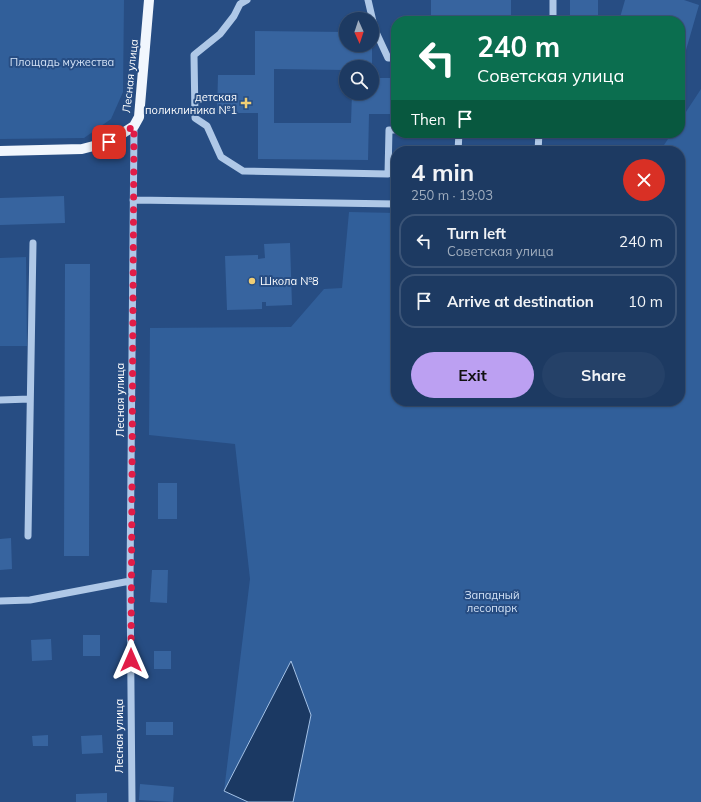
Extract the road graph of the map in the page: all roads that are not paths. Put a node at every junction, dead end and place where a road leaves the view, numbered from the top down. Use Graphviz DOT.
graph roads {
  1 [pos="149,0"];
  2 [pos="247,0"];
  3 [pos="368,0"];
  4 [pos="553,0"];
  5 [pos="553,16"];
  6 [pos="391,58"];
  7 [pos="134,126"];
  8 [pos="391,130"];
  9 [pos="0,150"];
  10 [pos="133,200"];
  11 [pos="391,204"];
  12 [pos="32,243"];
  13 [pos="0,400"];
  14 [pos="30,400"];
  15 [pos="28,536"];
  16 [pos="130,581"];
  17 [pos="0,601"];
  18 [pos="132,802"];
  1 -- 7 [label="main road, Лесная улица"];
  2 -- 8 [label="street"];
  3 -- 6 [label="street"];
  4 -- 5 [label="street"];
  7 -- 9 [label="main road"];
  7 -- 10 [label="street, Лесная улица"];
  10 -- 11 [label="street"];
  10 -- 16 [label="street, Лесная улица"];
  12 -- 14 [label="street"];
  13 -- 14 [label="street"];
  14 -- 15 [label="street"];
  16 -- 17 [label="street"];
  16 -- 18 [label="street, Лесная улица"];
}
